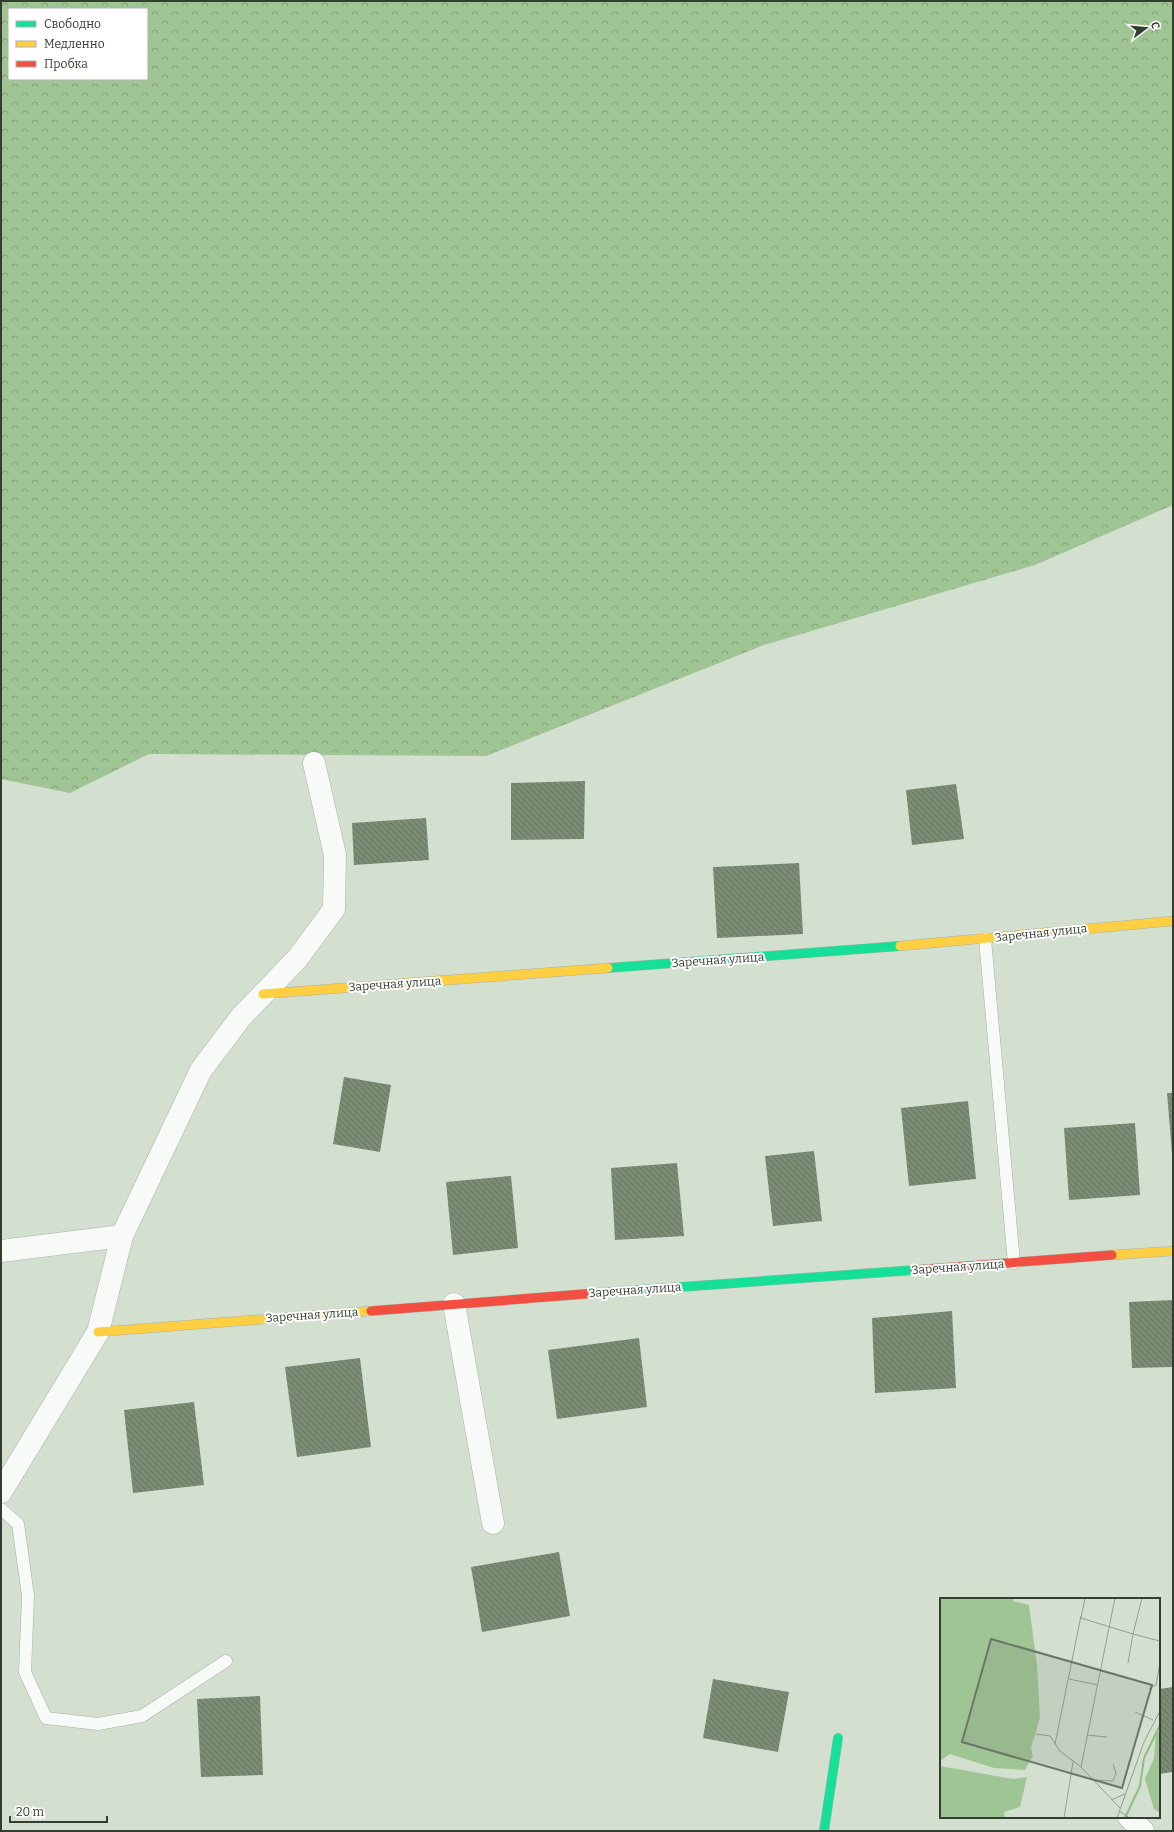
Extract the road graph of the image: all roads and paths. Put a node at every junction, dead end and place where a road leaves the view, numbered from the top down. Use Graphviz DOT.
graph roads {
  1 [pos="314,763"];
  2 [pos="1173,921"];
  3 [pos="985,939"];
  4 [pos="263,994"];
  5 [pos="122,1236"];
  6 [pos="1,1251"];
  7 [pos="1173,1251"];
  8 [pos="1014,1263"];
  9 [pos="454,1304"];
  10 [pos="98,1332"];
  11 [pos="1,1492"];
  12 [pos="1,1509"];
  13 [pos="493,1523"];
  14 [pos="226,1661"];
  15 [pos="838,1738"];
  16 [pos="1130,1818"];
  17 [pos="824,1831"];
  18 [pos="1143,1831"];
  1 -- 4 [label="street"];
  2 -- 3 [label="street, Заречная улица"];
  3 -- 4 [label="street, Заречная улица"];
  3 -- 8 [label="lane"];
  4 -- 5 [label="street"];
  5 -- 6 [label="street"];
  5 -- 10 [label="street"];
  7 -- 8 [label="street, Заречная улица"];
  8 -- 9 [label="street, Заречная улица"];
  9 -- 10 [label="street, Заречная улица"];
  9 -- 13 [label="street"];
  10 -- 11 [label="street"];
  12 -- 14 [label="lane"];
  15 -- 17 [label="street"];
  16 -- 18 [label="street"];
}
